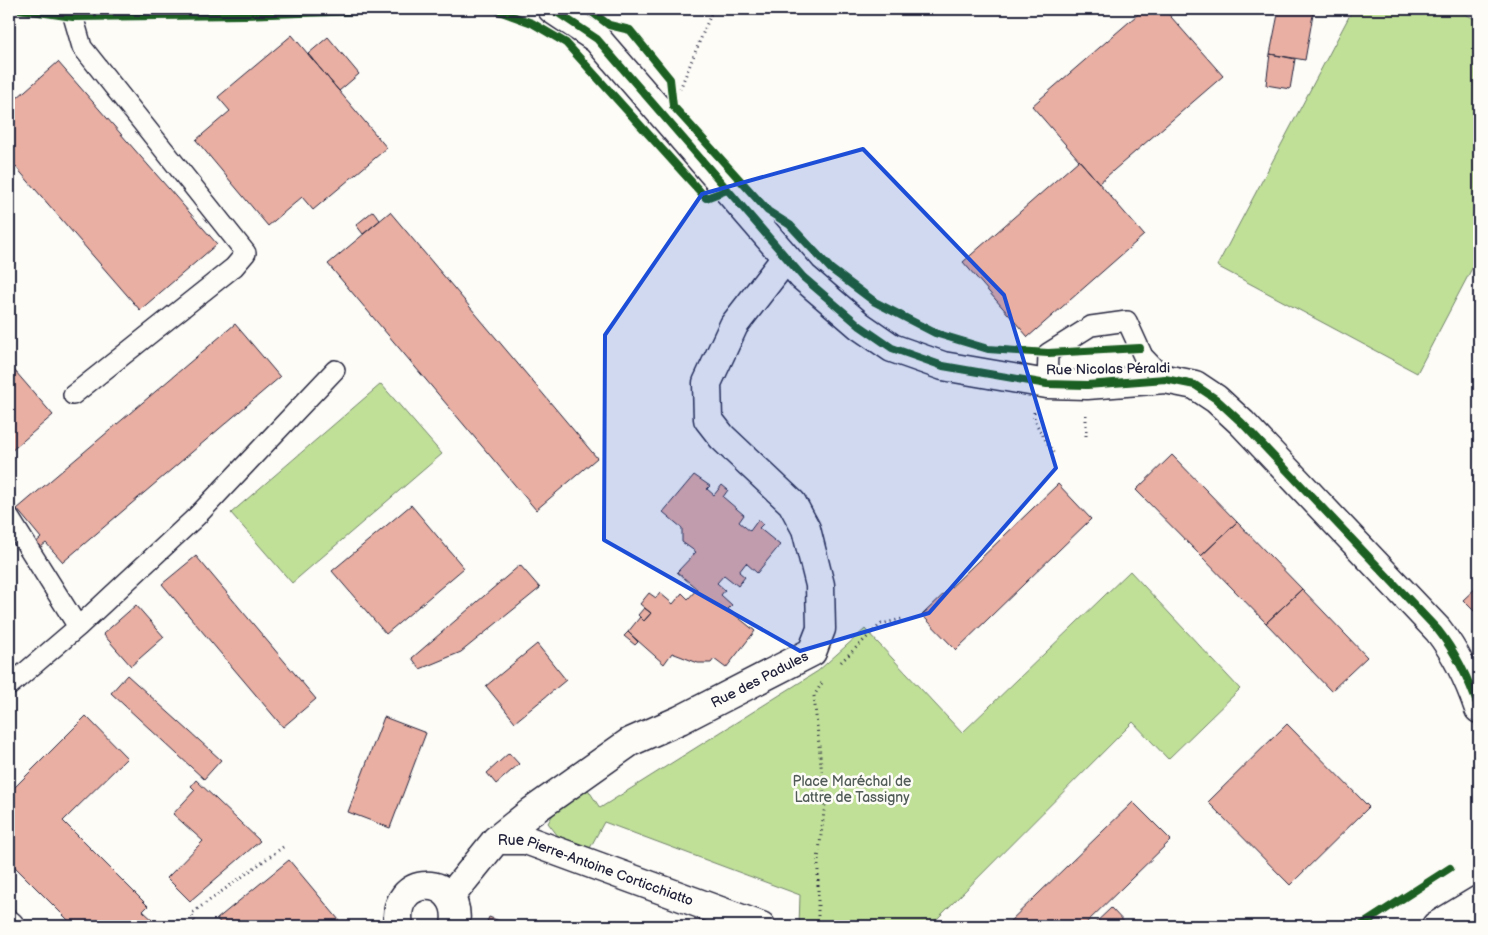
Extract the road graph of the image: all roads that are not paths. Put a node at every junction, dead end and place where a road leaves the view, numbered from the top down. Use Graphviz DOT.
graph roads {
  1 [pos="71,9"];
  2 [pos="552,9"];
  3 [pos="786,258"];
  4 [pos="335,370"];
  5 [pos="1165,379"];
  6 [pos="1040,383"];
  7 [pos="73,395"];
  8 [pos="9,517"];
  9 [pos="78,628"];
  10 [pos="9,686"];
  11 [pos="1479,709"];
  12 [pos="496,840"];
  13 [pos="450,897"];
  14 [pos="1479,900"];
  15 [pos="399,926"];
  16 [pos="455,926"];
  17 [pos="761,926"];
  18 [pos="1436,926"];
  1 -- 7 [label="lane"];
  2 -- 3 [label="street, Rue Nicolas Péraldi"];
  3 -- 6 [label="street, Rue Nicolas Péraldi"];
  3 -- 12 [label="street, Rue des Padules"];
  4 -- 9 [label="lane"];
  5 -- 6 [label="street, Rue Nicolas Péraldi"];
  5 -- 6 [label="lane"];
  5 -- 11 [label="street, Rue Nicolas Péraldi"];
  8 -- 9 [label="lane"];
  9 -- 10 [label="lane"];
  12 -- 13 [label="street, Rue Pierre-Antoine Corticchiatto"];
  12 -- 17 [label="street, Rue Pierre-Antoine Corticchiatto"];
  13 -- 15 [label="street"];
  13 -- 16 [label="street"];
  14 -- 18 [label="street"];
}
